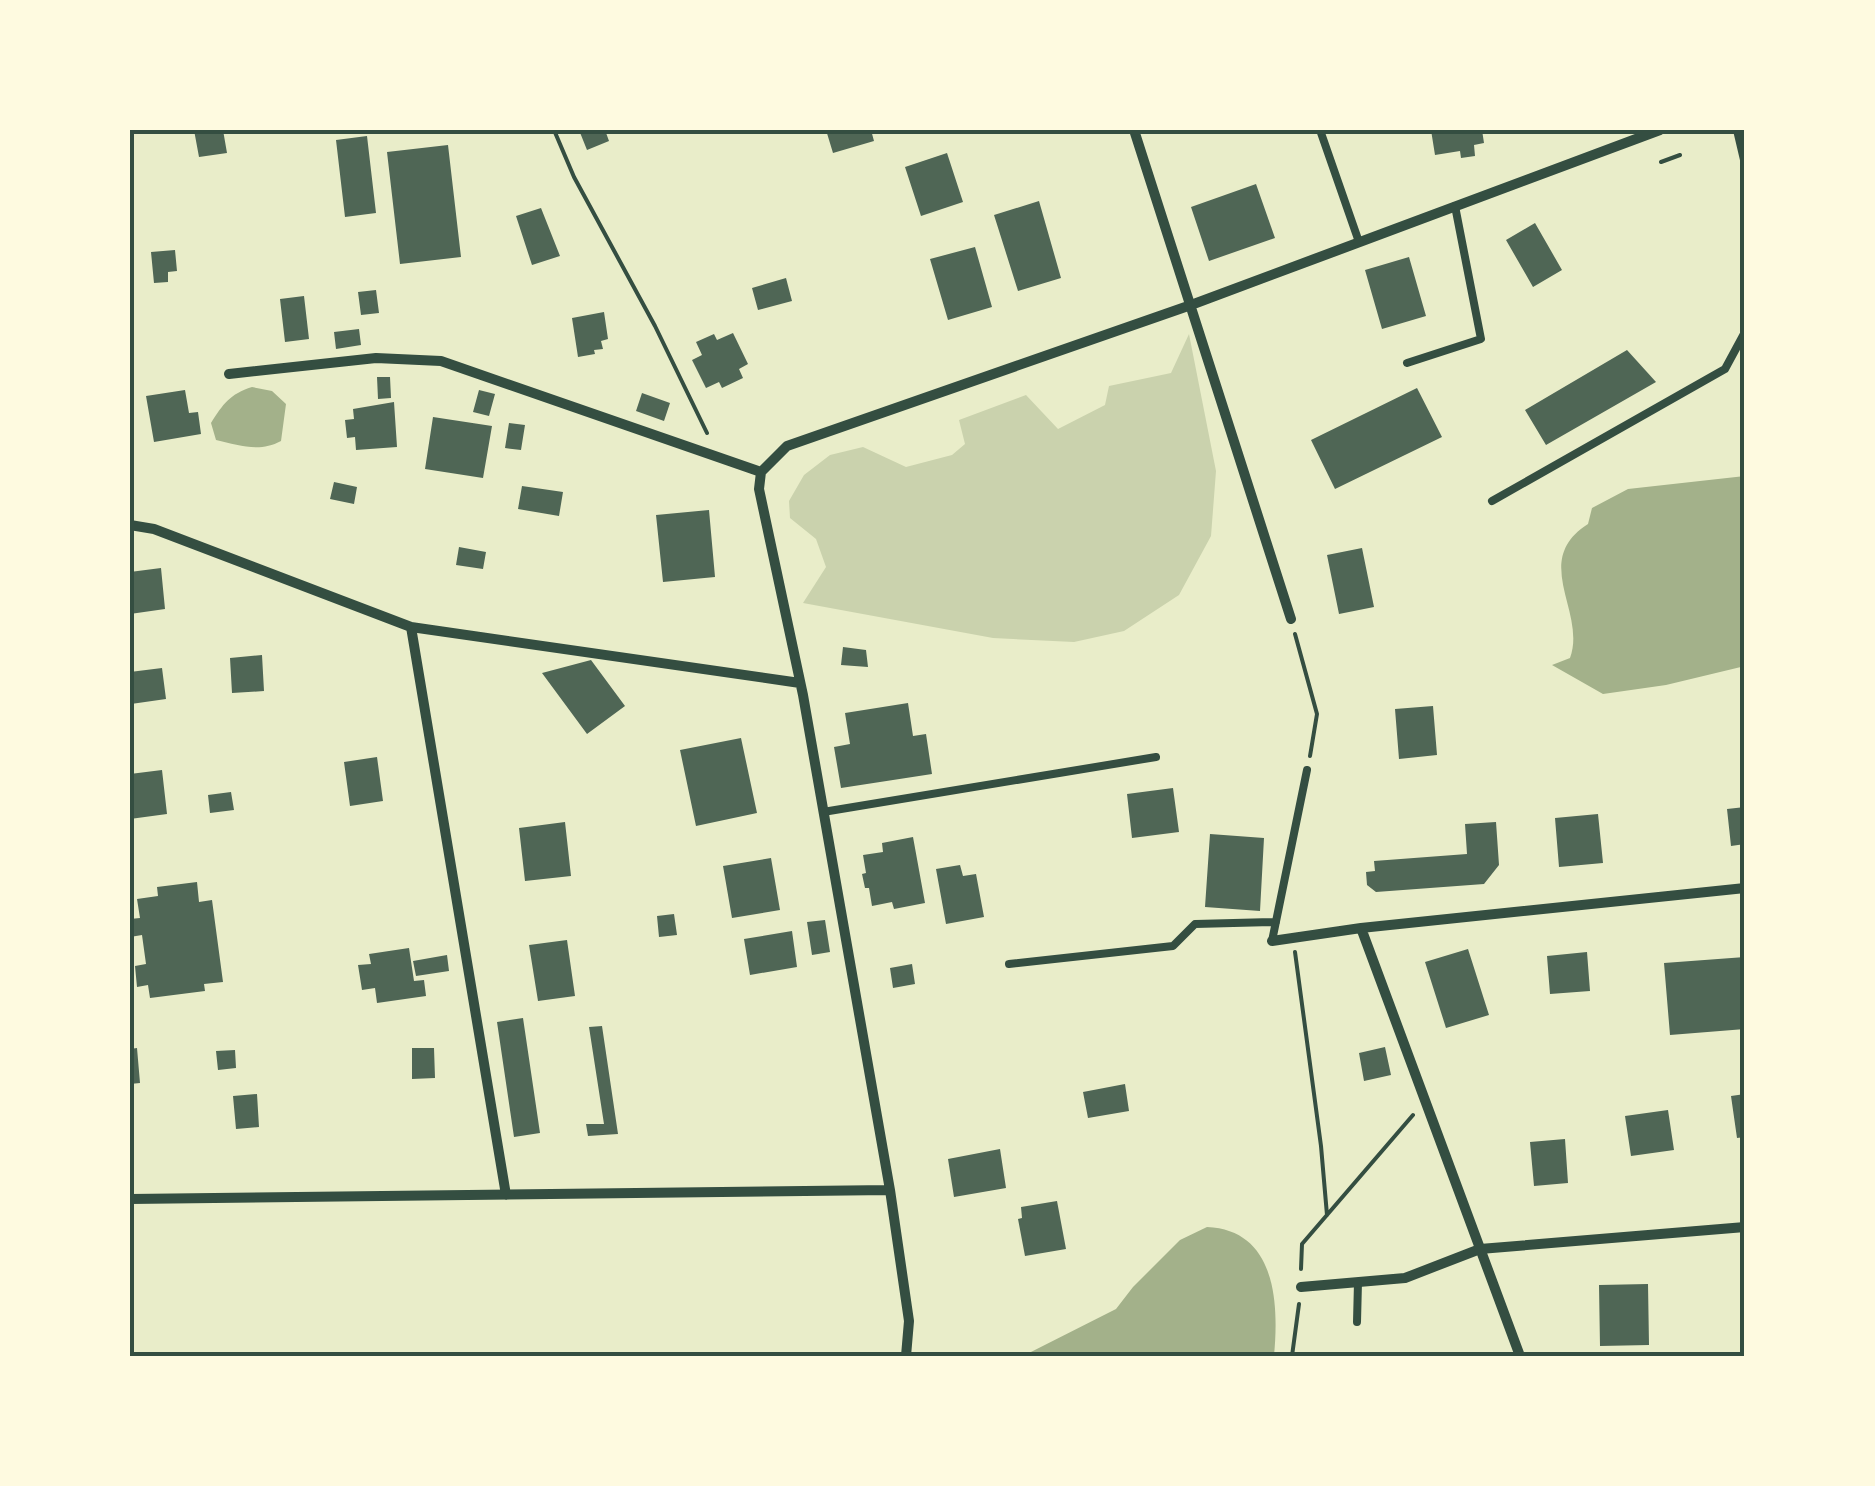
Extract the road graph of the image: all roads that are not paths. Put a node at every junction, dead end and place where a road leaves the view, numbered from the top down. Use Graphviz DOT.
graph roads {
  1 [pos="1134,130"];
  2 [pos="1320,130"];
  3 [pos="1660,130"];
  4 [pos="1737,130"];
  5 [pos="1745,164"];
  6 [pos="1455,206"];
  7 [pos="1359,242"];
  8 [pos="1191,304"];
  9 [pos="1745,332"];
  10 [pos="1407,363"];
  11 [pos="229,374"];
  12 [pos="761,472"];
  13 [pos="1492,501"];
  14 [pos="130,525"];
  15 [pos="1291,619"];
  16 [pos="411,627"];
  17 [pos="800,683"];
  18 [pos="1156,757"];
  19 [pos="1307,770"];
  20 [pos="882,802"];
  21 [pos="823,812"];
  22 [pos="884,812"];
  23 [pos="1745,888"];
  24 [pos="1276,922"];
  25 [pos="1361,928"];
  26 [pos="1272,941"];
  27 [pos="1009,964"];
  28 [pos="890,1190"];
  29 [pos="506,1194"];
  30 [pos="130,1199"];
  31 [pos="1745,1228"];
  32 [pos="1480,1248"];
  33 [pos="1358,1282"];
  34 [pos="1301,1287"];
  35 [pos="1357,1322"];
  36 [pos="906,1356"];
  37 [pos="1520,1356"];
  1 -- 8 [label="street"];
  2 -- 7 [label="lane"];
  3 -- 6 [label="street"];
  4 -- 5 [label="lane"];
  6 -- 7 [label="street"];
  6 -- 10 [label="lane"];
  7 -- 8 [label="street"];
  8 -- 12 [label="street"];
  8 -- 15 [label="street"];
  9 -- 13 [label="lane"];
  11 -- 12 [label="street"];
  12 -- 17 [label="street"];
  14 -- 16 [label="street"];
  16 -- 17 [label="street"];
  16 -- 29 [label="street"];
  17 -- 21 [label="street"];
  18 -- 20 [label="lane"];
  19 -- 24 [label="lane"];
  20 -- 21 [label="lane"];
  20 -- 22 [label="lane"];
  21 -- 28 [label="street"];
  23 -- 25 [label="street"];
  24 -- 26 [label="lane"];
  24 -- 27 [label="lane"];
  25 -- 26 [label="street"];
  25 -- 32 [label="street"];
  28 -- 29 [label="street"];
  28 -- 36 [label="street"];
  29 -- 30 [label="street"];
  31 -- 32 [label="street"];
  32 -- 33 [label="street"];
  32 -- 37 [label="street"];
  33 -- 34 [label="street"];
  33 -- 35 [label="lane"];
}
